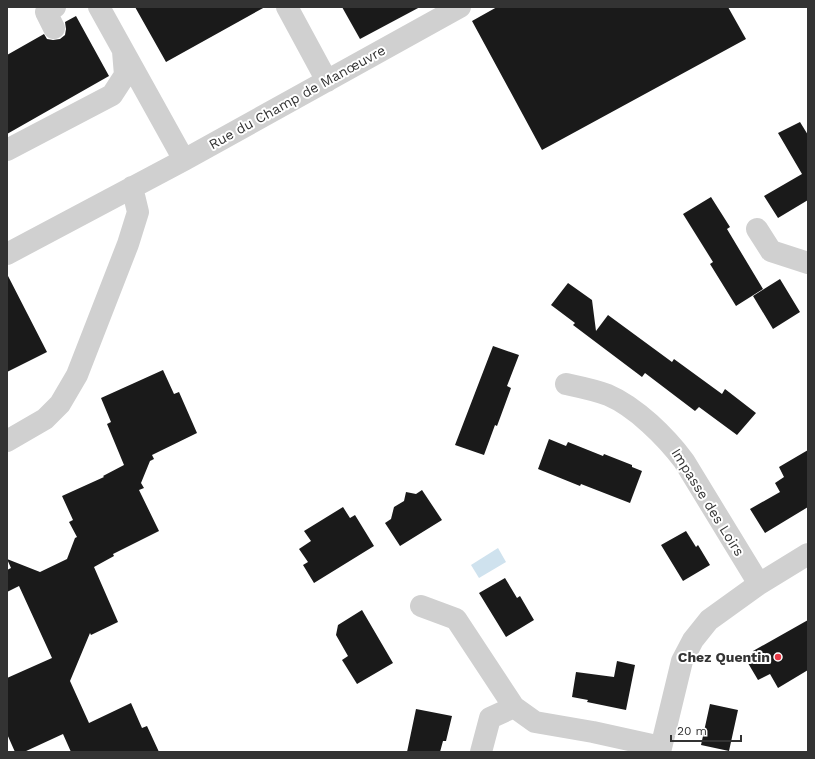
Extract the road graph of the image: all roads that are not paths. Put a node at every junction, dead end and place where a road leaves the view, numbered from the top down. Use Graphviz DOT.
graph roads {
  1 [pos="55,7"];
  2 [pos="99,7"];
  3 [pos="287,7"];
  4 [pos="460,7"];
  5 [pos="54,28"];
  6 [pos="123,50"];
  7 [pos="327,81"];
  8 [pos="7,150"];
  9 [pos="184,160"];
  10 [pos="132,187"];
  11 [pos="757,229"];
  12 [pos="7,254"];
  13 [pos="808,263"];
  14 [pos="566,384"];
  15 [pos="7,441"];
  16 [pos="808,554"];
  17 [pos="759,584"];
  18 [pos="421,606"];
  19 [pos="514,707"];
  20 [pos="661,750"];
  21 [pos="481,752"];
  1 -- 5 [label="street"];
  2 -- 6 [label="street"];
  3 -- 7 [label="street"];
  4 -- 7 [label="street, Rue du Champ de Manœuvre"];
  6 -- 8 [label="street"];
  6 -- 9 [label="street"];
  7 -- 9 [label="street, Rue du Champ de Manœuvre"];
  9 -- 10 [label="street, Rue du Champ de Manœuvre"];
  10 -- 12 [label="street, Rue du Champ de Manœuvre"];
  10 -- 15 [label="street"];
  11 -- 13 [label="street"];
  14 -- 17 [label="street, Impasse des Loirs"];
  16 -- 17 [label="street"];
  17 -- 20 [label="street"];
  18 -- 19 [label="street"];
  19 -- 20 [label="street"];
  19 -- 21 [label="street"];
}
